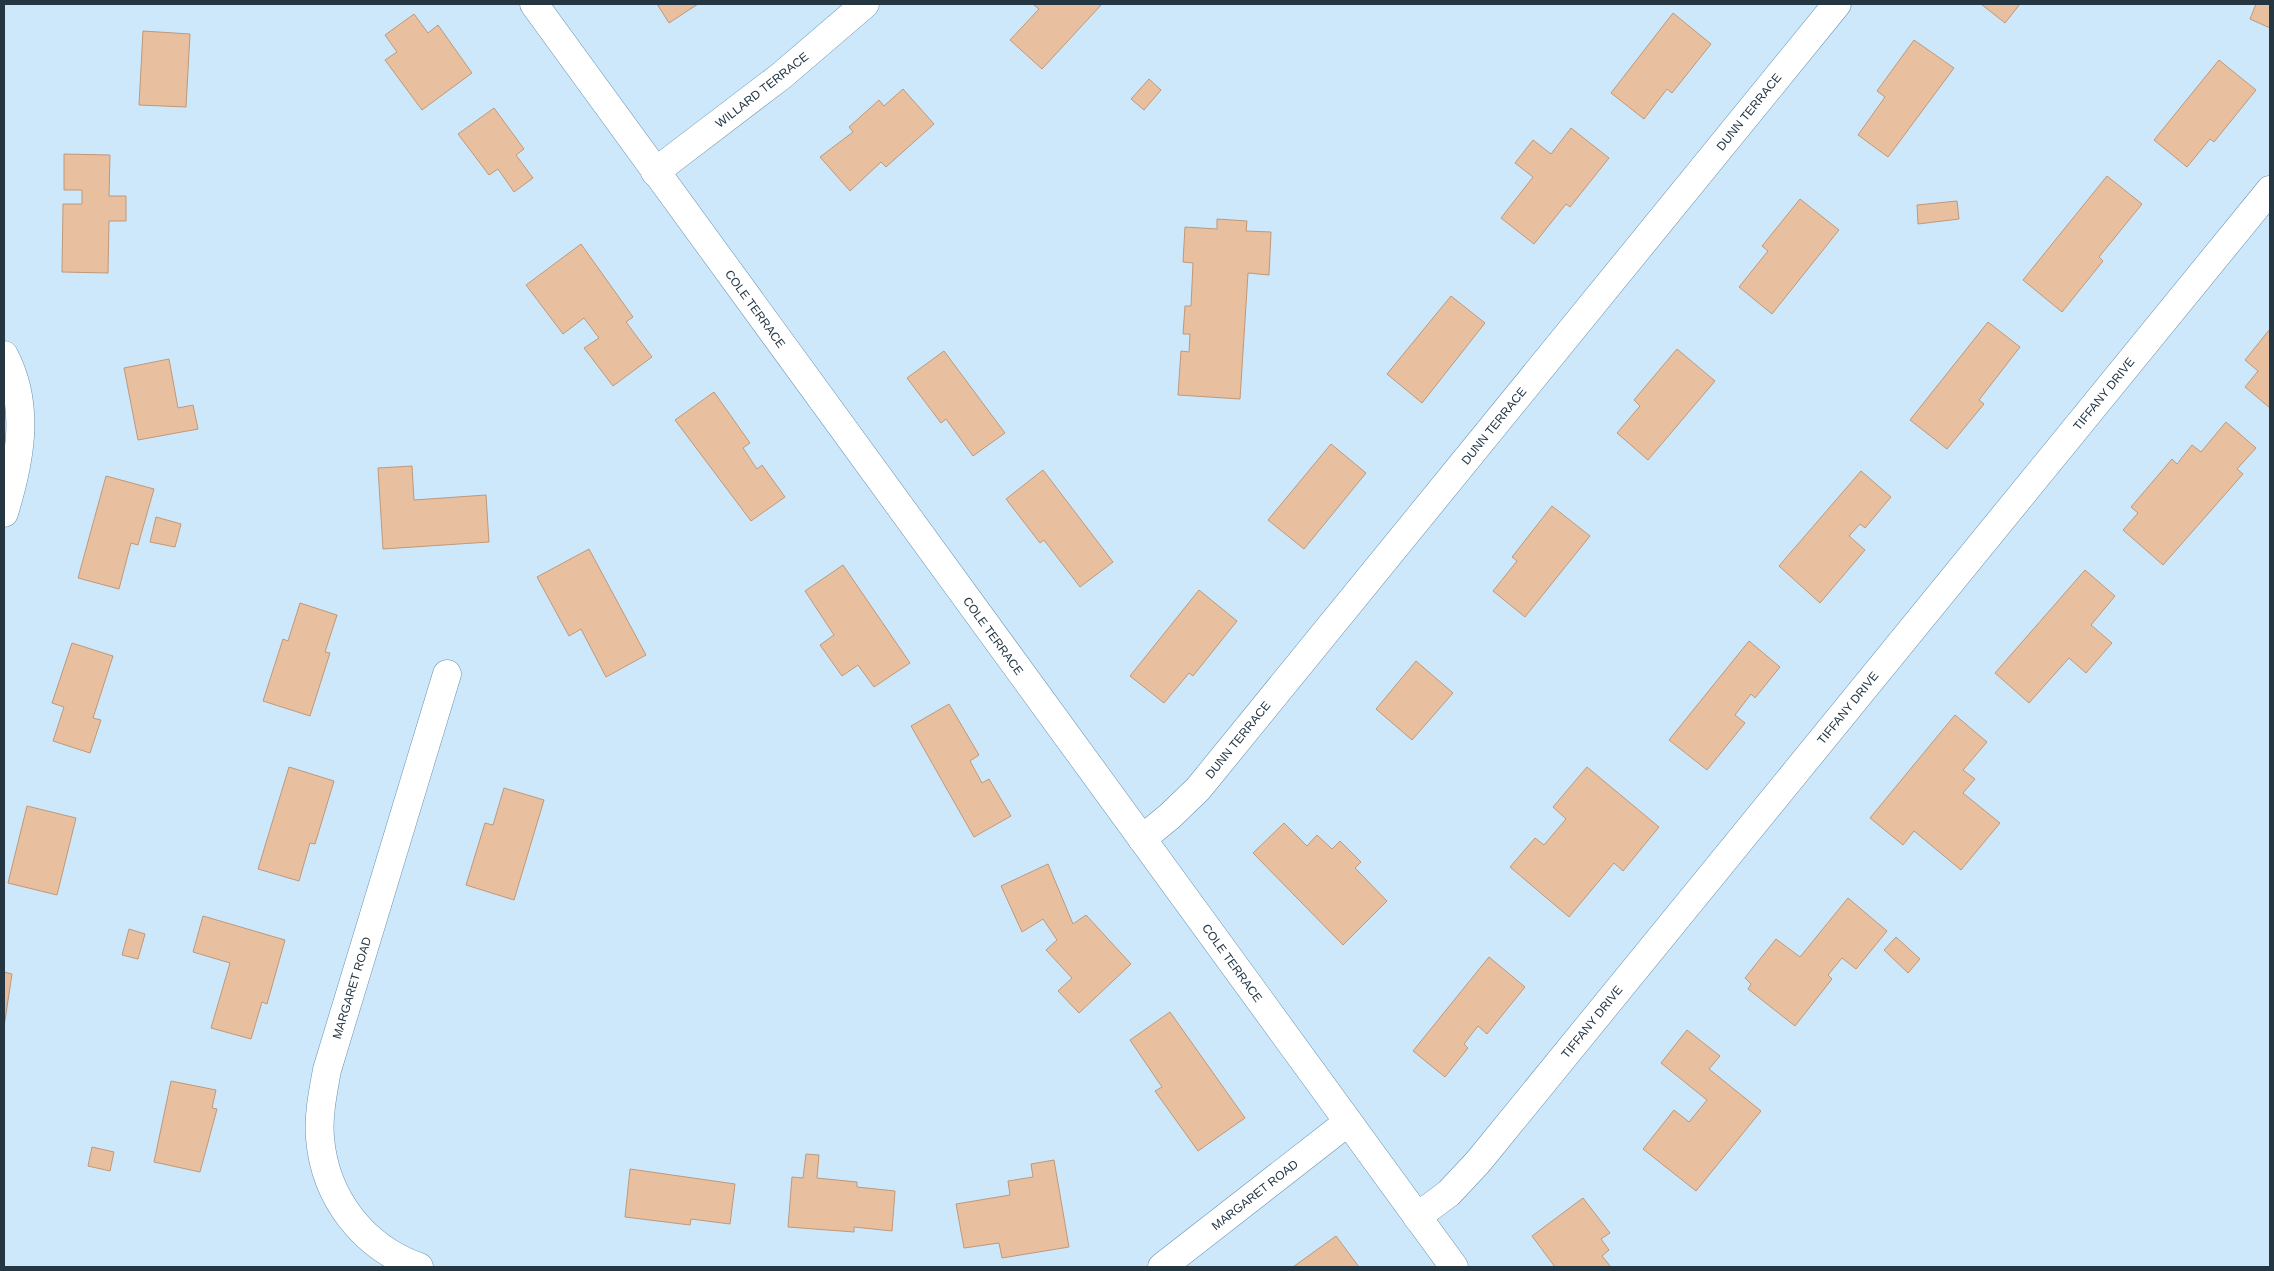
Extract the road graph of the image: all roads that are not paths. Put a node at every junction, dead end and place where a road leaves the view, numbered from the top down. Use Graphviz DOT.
graph roads {
  1 [pos="534,4"];
  2 [pos="865,4"];
  3 [pos="1837,4"];
  4 [pos="655,172"];
  5 [pos="2270,190"];
  6 [pos="4,355"];
  7 [pos="4,513"];
  8 [pos="448,674"];
  9 [pos="1142,839"];
  10 [pos="1348,1122"];
  11 [pos="1417,1217"];
  12 [pos="419,1267"];
  13 [pos="1162,1267"];
  14 [pos="1454,1267"];
  1 -- 4 [label="street, COLE TERRACE"];
  2 -- 4 [label="street, WILLARD TERRACE"];
  3 -- 9 [label="street, DUNN TERRACE"];
  4 -- 9 [label="street, COLE TERRACE"];
  5 -- 11 [label="street, TIFFANY DRIVE"];
  6 -- 7 [label="street"];
  8 -- 12 [label="street, MARGARET ROAD"];
  9 -- 10 [label="street, COLE TERRACE"];
  10 -- 11 [label="street, COLE TERRACE"];
  10 -- 13 [label="street, MARGARET ROAD"];
  11 -- 14 [label="street, COLE TERRACE"];
}
